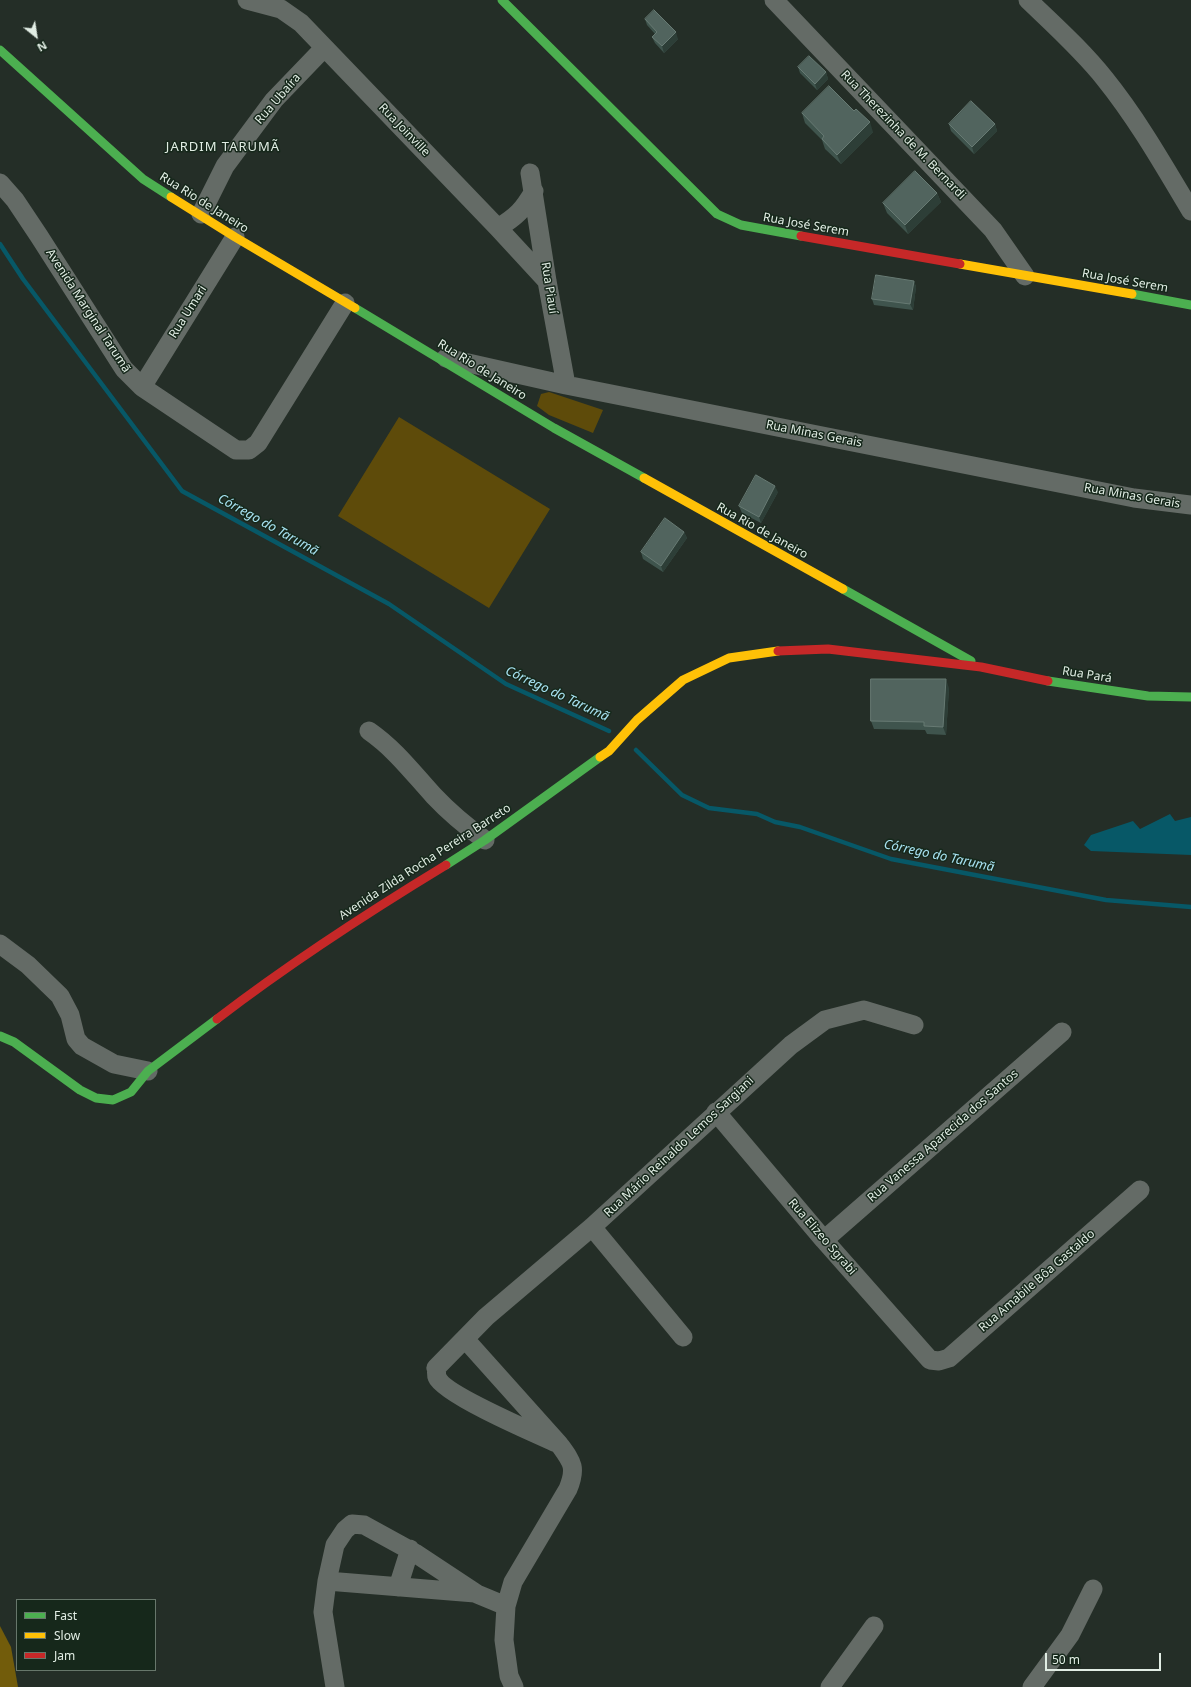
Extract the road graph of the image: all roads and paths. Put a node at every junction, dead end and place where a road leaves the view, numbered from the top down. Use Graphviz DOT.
graph roads {
  1 [pos="247,0"];
  2 [pos="502,0"];
  3 [pos="774,0"];
  4 [pos="1028,0"];
  5 [pos="324,48"];
  6 [pos="0,50"];
  7 [pos="0,183"];
  8 [pos="1191,211"];
  9 [pos="201,214"];
  10 [pos="498,228"];
  11 [pos="234,236"];
  12 [pos="1025,276"];
  13 [pos="547,281"];
  14 [pos="345,303"];
  15 [pos="1191,305"];
  16 [pos="438,357"];
  17 [pos="566,385"];
  18 [pos="142,387"];
  19 [pos="1191,505"];
  20 [pos="981,667"];
  21 [pos="1191,697"];
  22 [pos="369,731"];
  23 [pos="485,840"];
  24 [pos="0,944"];
  25 [pos="914,1025"];
  26 [pos="1062,1032"];
  27 [pos="0,1036"];
  28 [pos="148,1070"];
  29 [pos="716,1112"];
  30 [pos="1140,1190"];
  31 [pos="592,1227"];
  32 [pos="824,1240"];
  33 [pos="683,1337"];
  34 [pos="465,1339"];
  35 [pos="930,1360"];
  36 [pos="516,1395"];
  37 [pos="500,1418"];
  38 [pos="559,1444"];
  39 [pos="410,1549"];
  40 [pos="327,1580"];
  41 [pos="398,1587"];
  42 [pos="1093,1589"];
  43 [pos="477,1594"];
  44 [pos="506,1606"];
  45 [pos="874,1626"];
  46 [pos="335,1687"];
  47 [pos="514,1687"];
  48 [pos="830,1687"];
  49 [pos="1032,1687"];
  1 -- 5 [label="street, Rua Joinville"];
  2 -- 12 [label="street, Rua José Serem"];
  3 -- 12 [label="street, Rua Therezinha de M. Bernardi"];
  4 -- 8 [label="street"];
  5 -- 9 [label="street, Rua Ubaíra"];
  5 -- 10 [label="street, Rua Joinville"];
  6 -- 9 [label="street, Rua Rio de Janeiro"];
  7 -- 18 [label="street, Avenida Marginal Tarumã"];
  9 -- 11 [label="street, Rua Rio de Janeiro"];
  10 -- 13 [label="street, Rua Joinville"];
  10 -- 13 [label="street, Rua Piauí"];
  11 -- 14 [label="street, Rua Rio de Janeiro"];
  11 -- 18 [label="street, Rua Umari"];
  12 -- 15 [label="street, Rua José Serem"];
  13 -- 17 [label="street, Rua Piauí"];
  14 -- 16 [label="street, Rua Rio de Janeiro"];
  14 -- 18 [label="street, Avenida Marginal Tarumã"];
  16 -- 17 [label="street, Rua Minas Gerais"];
  16 -- 20 [label="street, Rua Rio de Janeiro"];
  17 -- 19 [label="street, Rua Minas Gerais"];
  20 -- 21 [label="street, Rua Pará"];
  20 -- 23 [label="street, Avenida Zilda Rocha Pereira Barreto"];
  22 -- 23 [label="street"];
  23 -- 28 [label="street, Avenida Zilda Rocha Pereira Barreto"];
  24 -- 28 [label="street"];
  25 -- 29 [label="street, Rua Mário Reinaldo Lemos Sargiani"];
  26 -- 32 [label="street, Rua Vanessa Aparecida dos Santos"];
  27 -- 28 [label="street, Avenida Zilda Rocha Pereira Barreto"];
  29 -- 31 [label="street, Rua Mário Reinaldo Lemos Sargiani"];
  29 -- 32 [label="street, Rua Elizeo Sgrabi"];
  30 -- 35 [label="street, Rua Amabile Bôa Gastaldo"];
  31 -- 33 [label="street"];
  31 -- 34 [label="street, Rua Mário Reinaldo Lemos Sargiani"];
  32 -- 35 [label="street, Rua Elizeo Sgrabi"];
  34 -- 36 [label="street"];
  34 -- 37 [label="street, Rua Mário Reinaldo Lemos Sargiani"];
  36 -- 37 [label="street"];
  36 -- 38 [label="street"];
  37 -- 38 [label="street"];
  38 -- 44 [label="street"];
  39 -- 40 [label="street"];
  39 -- 41 [label="street"];
  39 -- 43 [label="street"];
  40 -- 41 [label="street"];
  40 -- 46 [label="street"];
  41 -- 43 [label="street"];
  42 -- 49 [label="street"];
  43 -- 44 [label="street"];
  44 -- 47 [label="street"];
  45 -- 48 [label="street"];
}
